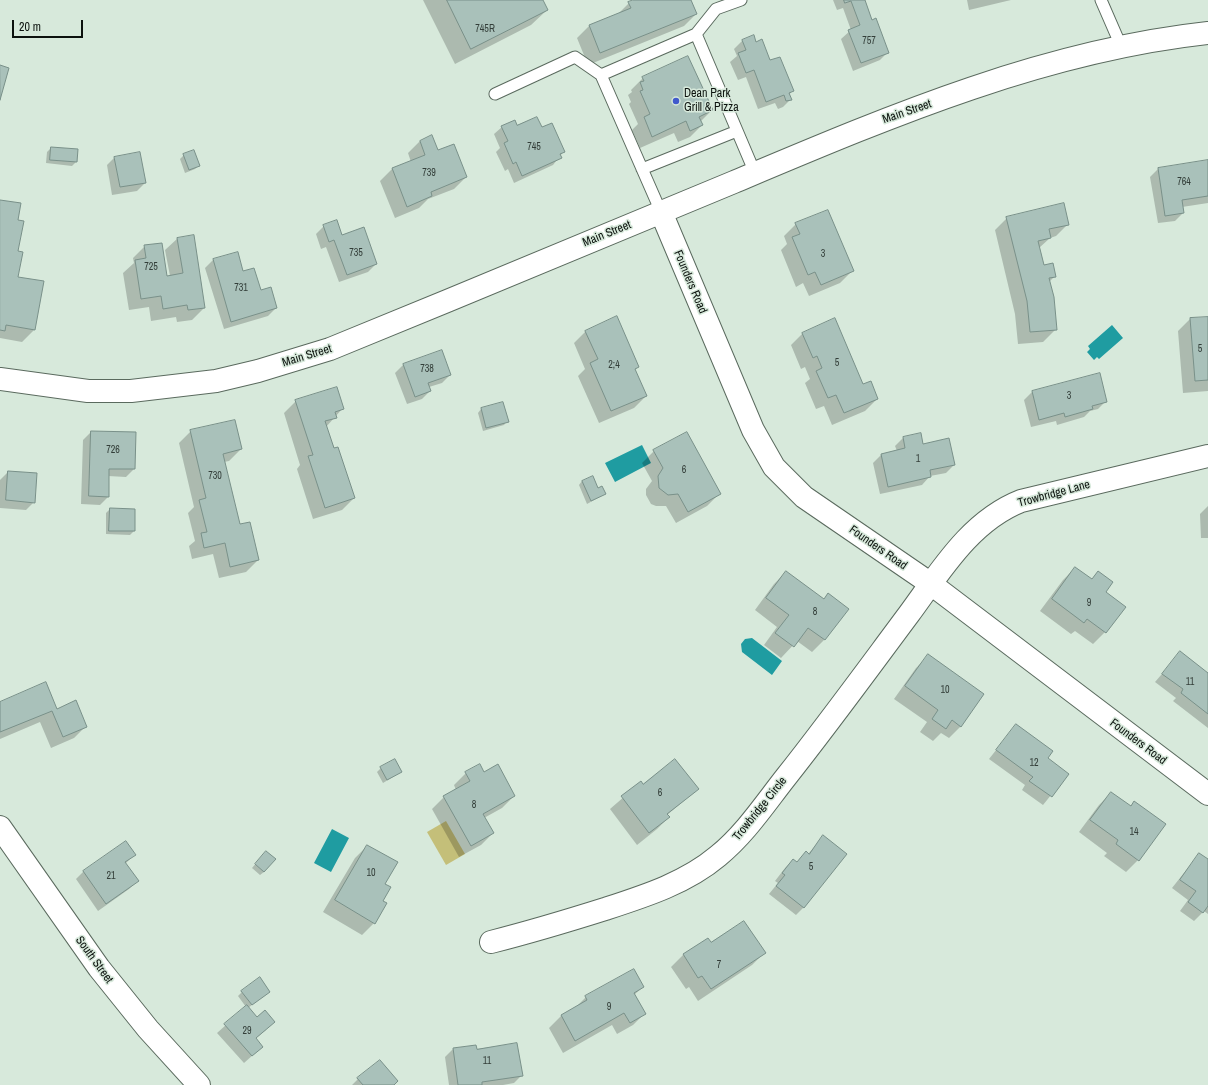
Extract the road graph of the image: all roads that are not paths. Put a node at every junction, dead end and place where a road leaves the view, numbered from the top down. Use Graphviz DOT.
graph roads {
  1 [pos="741,0"];
  2 [pos="1101,0"];
  3 [pos="1208,33"];
  4 [pos="696,34"];
  5 [pos="1121,46"];
  6 [pos="601,75"];
  7 [pos="495,94"];
  8 [pos="737,130"];
  9 [pos="642,169"];
  10 [pos="755,173"];
  11 [pos="661,212"];
  12 [pos="0,379"];
  13 [pos="1208,456"];
  14 [pos="931,584"];
  15 [pos="1208,794"];
  16 [pos="0,827"];
  17 [pos="492,942"];
  18 [pos="199,1085"];
  1 -- 4 [label="lane"];
  2 -- 5 [label="lane"];
  3 -- 5 [label="street, Main Street"];
  4 -- 6 [label="lane"];
  4 -- 8 [label="lane"];
  5 -- 10 [label="street, Main Street"];
  6 -- 7 [label="lane"];
  6 -- 9 [label="lane"];
  8 -- 9 [label="lane"];
  8 -- 10 [label="lane"];
  9 -- 11 [label="lane"];
  10 -- 11 [label="street, Main Street"];
  11 -- 12 [label="street, Main Street"];
  11 -- 14 [label="street, Founders Road"];
  13 -- 14 [label="street, Trowbridge Lane"];
  14 -- 15 [label="street, Founders Road"];
  14 -- 17 [label="street, Trowbridge Circle"];
  16 -- 18 [label="street, South Street"];
}
